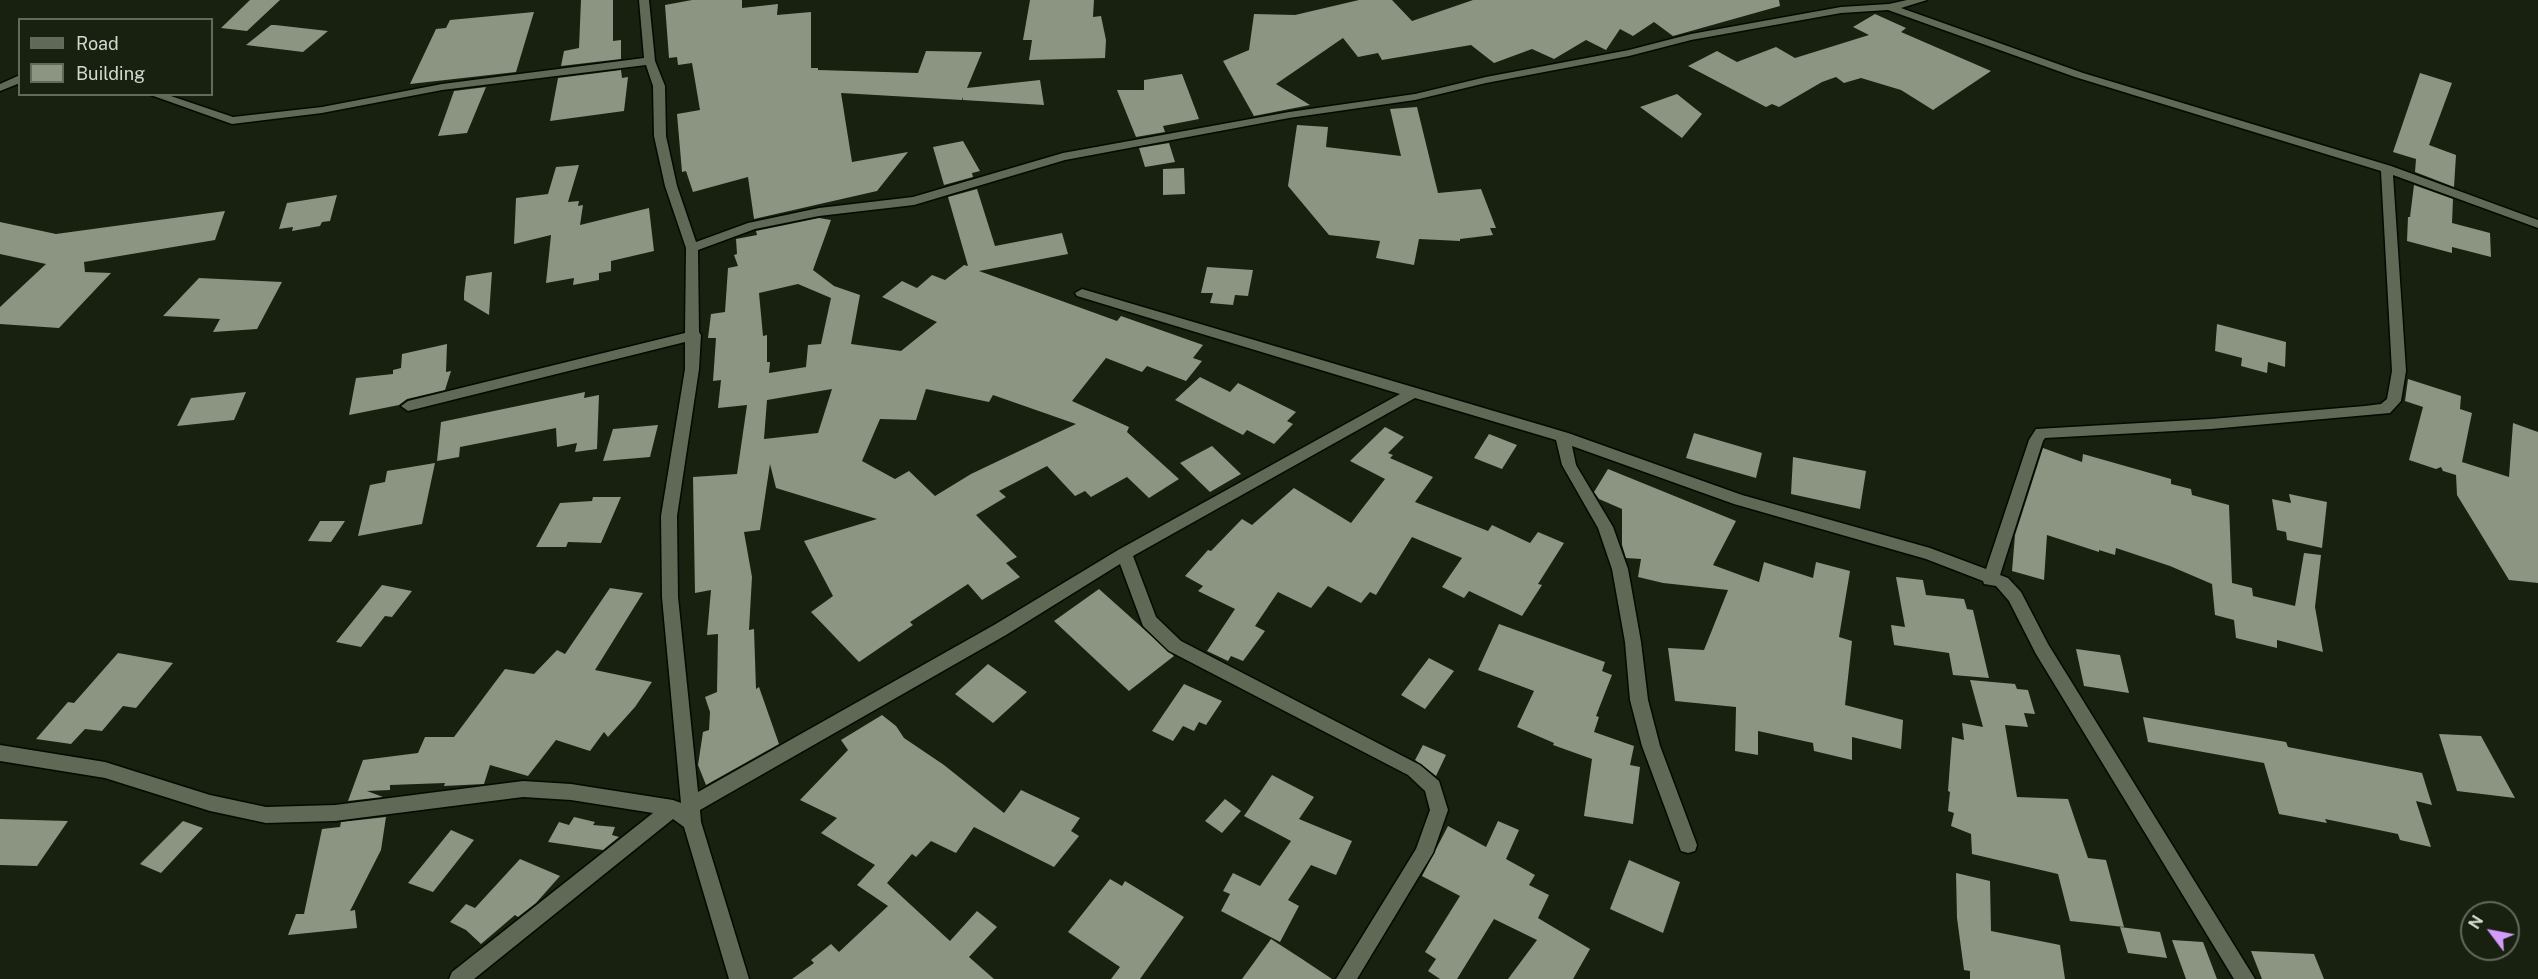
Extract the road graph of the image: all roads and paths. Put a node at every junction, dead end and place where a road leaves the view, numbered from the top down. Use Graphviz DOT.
graph roads {
  1 [pos="644,0"];
  2 [pos="1875,0"];
  3 [pos="1922,0"];
  4 [pos="1889,7"];
  5 [pos="650,62"];
  6 [pos="18,79"];
  7 [pos="0,88"];
  8 [pos="159,96"];
  9 [pos="2387,169"];
  10 [pos="2538,224"];
  11 [pos="692,248"];
  12 [pos="1082,293"];
  13 [pos="694,334"];
  14 [pos="1414,393"];
  15 [pos="408,406"];
  16 [pos="1563,437"];
  17 [pos="1124,554"];
  18 [pos="1990,580"];
  19 [pos="0,753"];
  20 [pos="685,812"];
  21 [pos="1688,845"];
  22 [pos="459,979"];
  23 [pos="739,979"];
  24 [pos="1346,979"];
  25 [pos="2245,979"];
  1 -- 5 [label="street"];
  2 -- 4 [label="street"];
  3 -- 4 [label="street"];
  4 -- 9 [label="street"];
  4 -- 11 [label="street"];
  5 -- 8 [label="street"];
  5 -- 11 [label="street"];
  6 -- 7 [label="street"];
  9 -- 10 [label="street"];
  9 -- 18 [label="street"];
  11 -- 13 [label="street"];
  12 -- 14 [label="street"];
  13 -- 15 [label="street"];
  13 -- 20 [label="street"];
  14 -- 16 [label="street"];
  14 -- 17 [label="street"];
  16 -- 18 [label="street"];
  16 -- 21 [label="street"];
  17 -- 20 [label="street"];
  17 -- 24 [label="street"];
  18 -- 25 [label="street"];
  19 -- 20 [label="street"];
  20 -- 22 [label="street"];
  20 -- 23 [label="street"];
}
